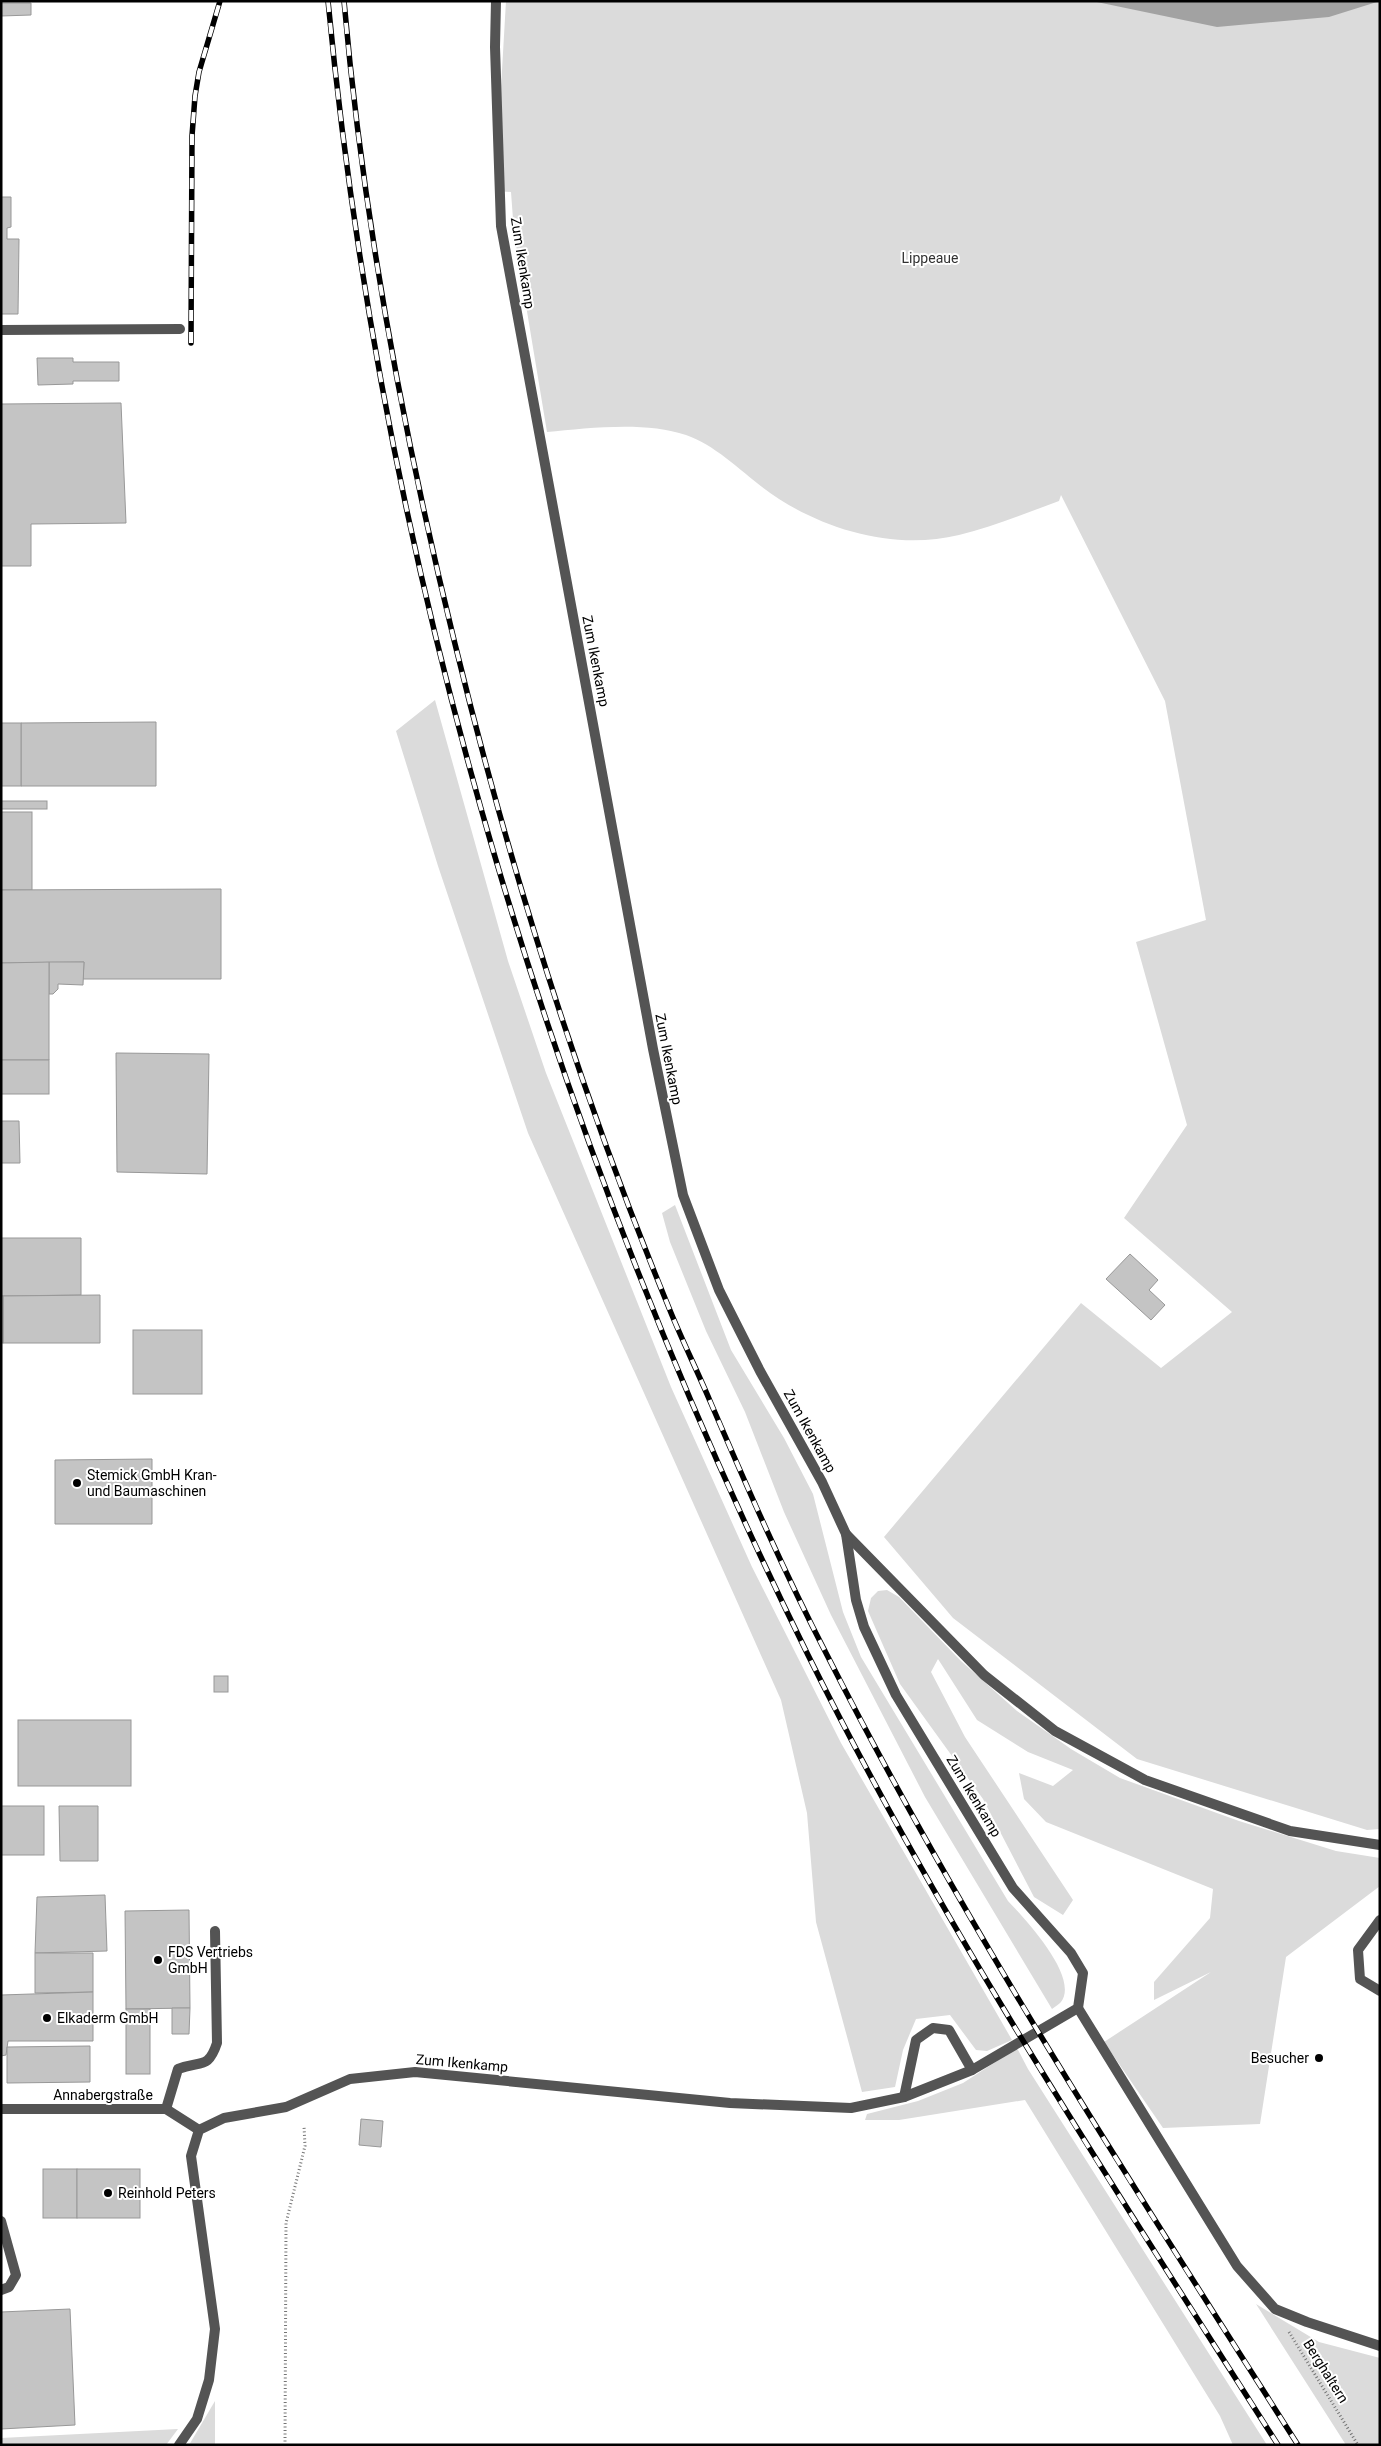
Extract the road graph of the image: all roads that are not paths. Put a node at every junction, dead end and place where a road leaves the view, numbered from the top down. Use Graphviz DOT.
graph roads {
  1 [pos="496,1"];
  2 [pos="180,329"];
  3 [pos="1,330"];
  4 [pos="846,1534"];
  5 [pos="1380,1845"];
  6 [pos="1380,1920"];
  7 [pos="216,1931"];
  8 [pos="1380,1991"];
  9 [pos="1078,2008"];
  10 [pos="972,2070"];
  11 [pos="904,2097"];
  12 [pos="1,2109"];
  13 [pos="166,2109"];
  14 [pos="199,2130"];
  15 [pos="1,2221"];
  16 [pos="1,2290"];
  17 [pos="1380,2346"];
  18 [pos="179,2445"];
  1 -- 4 [label="street, Zum Ikenkamp"];
  2 -- 3 [label="street"];
  4 -- 5 [label="street"];
  4 -- 9 [label="street, Zum Ikenkamp"];
  6 -- 8 [label="street"];
  7 -- 13 [label="street"];
  9 -- 10 [label="street, Zum Ikenkamp"];
  9 -- 17 [label="street"];
  10 -- 11 [label="street, Zum Ikenkamp"];
  10 -- 11 [label="street"];
  11 -- 14 [label="street, Zum Ikenkamp"];
  12 -- 13 [label="street, Annabergstraße"];
  13 -- 14 [label="street, Annabergstraße"];
  14 -- 18 [label="street"];
  15 -- 16 [label="street"];
}
